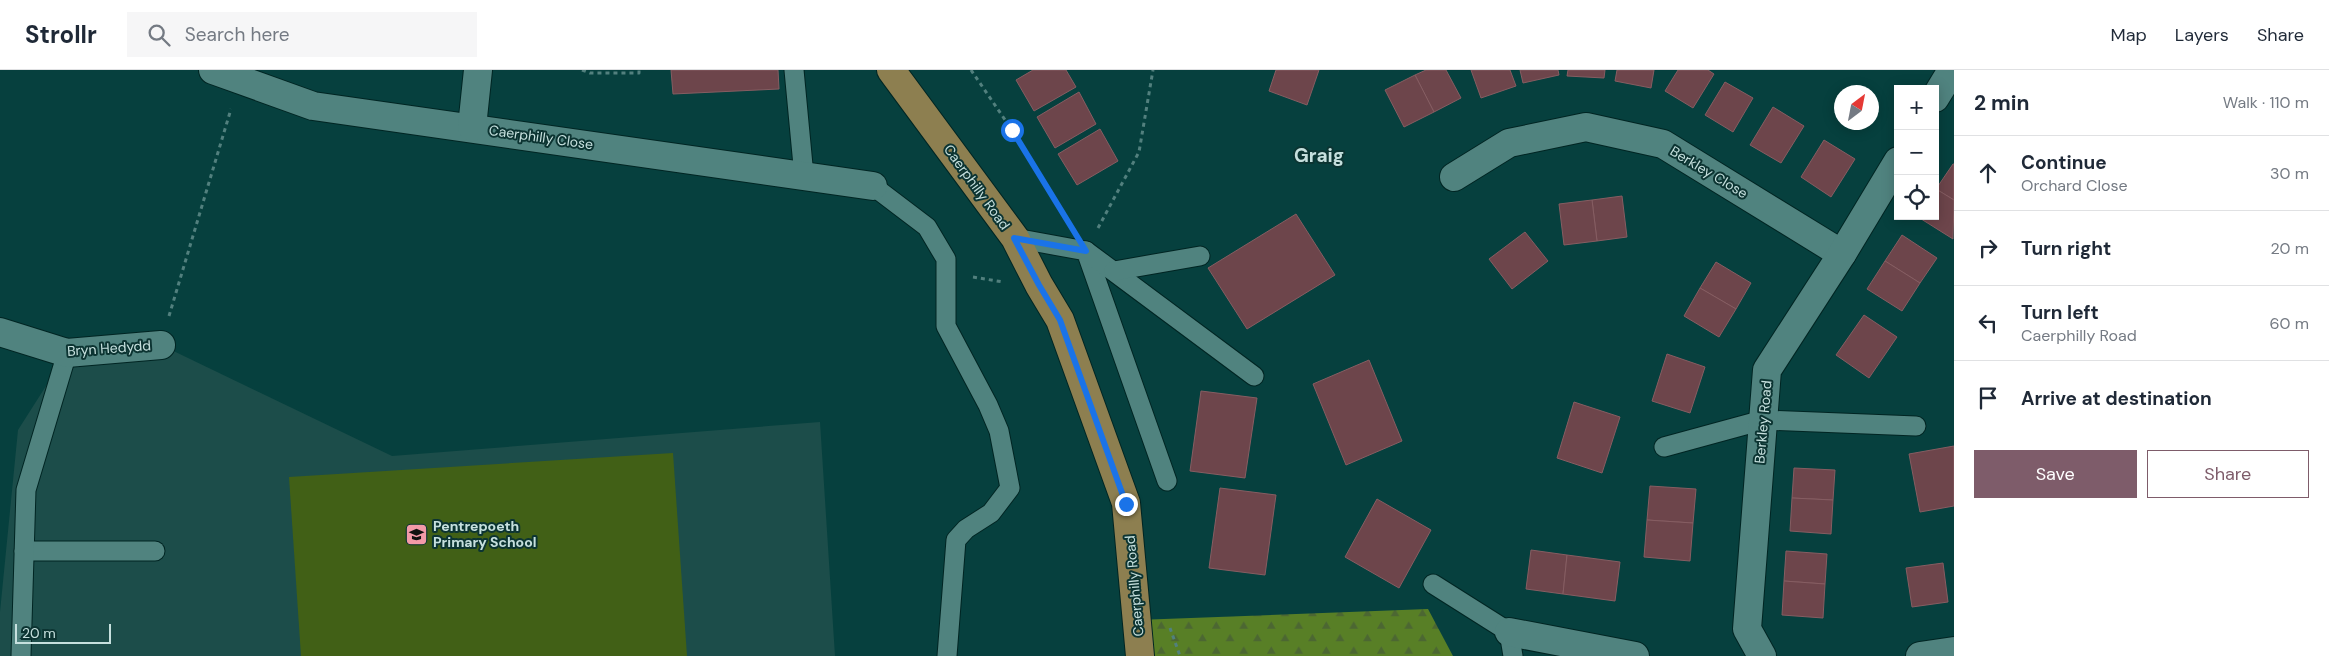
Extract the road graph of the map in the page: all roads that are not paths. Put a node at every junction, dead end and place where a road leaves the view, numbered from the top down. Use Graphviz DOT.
graph roads {
  1 [pos="213,70"];
  2 [pos="478,70"];
  3 [pos="794,70"];
  4 [pos="891,70"];
  5 [pos="1952,70"];
  6 [pos="1939,91"];
  7 [pos="472,127"];
  8 [pos="1894,168"];
  9 [pos="804,176"];
  10 [pos="1454,177"];
  11 [pos="873,186"];
  12 [pos="1014,238"];
  13 [pos="1086,251"];
  14 [pos="1842,254"];
  15 [pos="1200,256"];
  16 [pos="1114,272"];
  17 [pos="0,332"];
  18 [pos="160,345"];
  19 [pos="67,353"];
  20 [pos="1254,376"];
  21 [pos="1763,420"];
  22 [pos="1916,426"];
  23 [pos="1664,447"];
  24 [pos="1167,480"];
  25 [pos="24,551"];
  26 [pos="155,551"];
  27 [pos="1433,584"];
  28 [pos="1511,644"];
  29 [pos="1954,651"];
  30 [pos="21,656"];
  31 [pos="947,656"];
  32 [pos="1140,656"];
  33 [pos="1635,656"];
  34 [pos="1762,656"];
  35 [pos="1920,656"];
  1 -- 7 [label="street, Caerphilly Close"];
  2 -- 7 [label="street"];
  3 -- 9 [label="lane"];
  4 -- 12 [label="main road, Caerphilly Road"];
  5 -- 6 [label="street"];
  7 -- 9 [label="street, Caerphilly Close"];
  8 -- 14 [label="street, Berkley Road"];
  9 -- 11 [label="street, Caerphilly Close"];
  10 -- 14 [label="street, Berkley Close"];
  11 -- 31 [label="lane"];
  12 -- 13 [label="lane"];
  12 -- 32 [label="main road, Caerphilly Road"];
  13 -- 16 [label="lane"];
  13 -- 24 [label="lane"];
  14 -- 21 [label="street, Berkley Road"];
  15 -- 16 [label="lane"];
  16 -- 20 [label="lane"];
  17 -- 19 [label="street, Bryn Hedydd"];
  18 -- 19 [label="street, Bryn Hedydd"];
  19 -- 25 [label="lane"];
  21 -- 22 [label="lane"];
  21 -- 23 [label="lane"];
  21 -- 34 [label="street, Berkley Road"];
  25 -- 26 [label="lane"];
  25 -- 30 [label="lane"];
  27 -- 28 [label="lane"];
  28 -- 33 [label="street"];
  29 -- 35 [label="street"];
}
